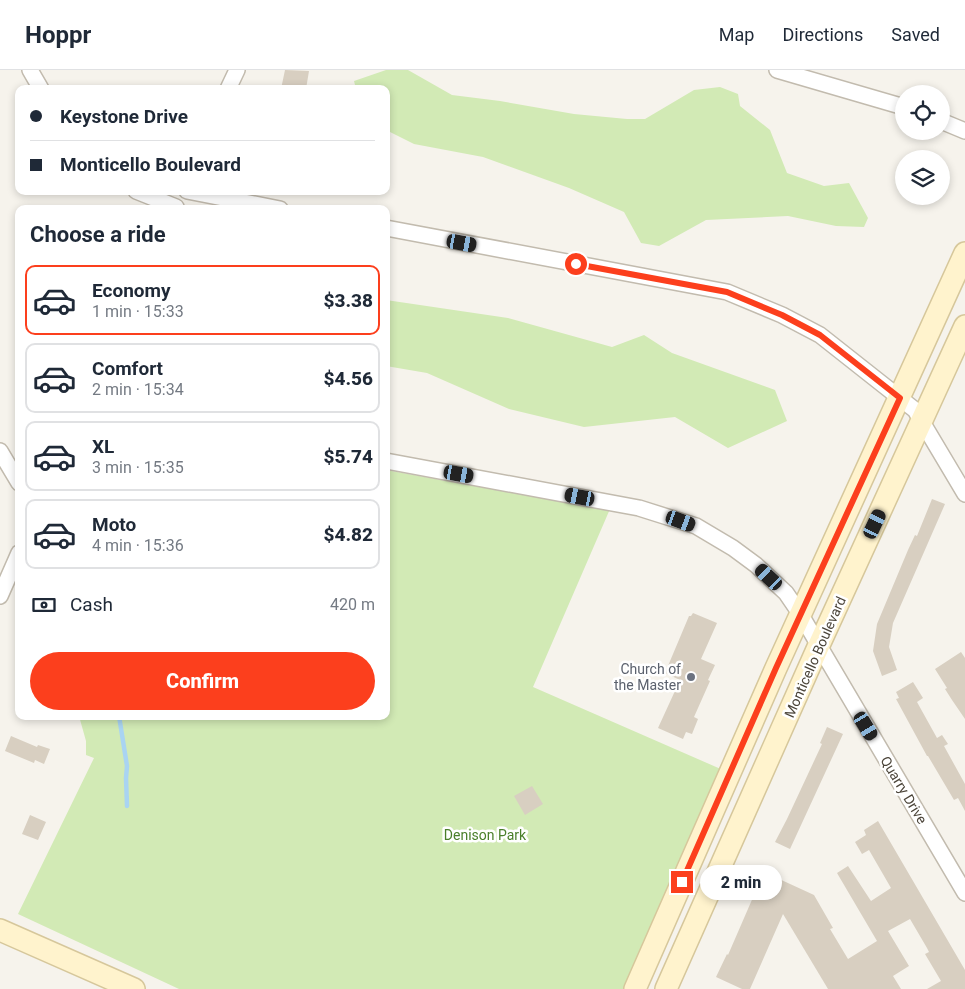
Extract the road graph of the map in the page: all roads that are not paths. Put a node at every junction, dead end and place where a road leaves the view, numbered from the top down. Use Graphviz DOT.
graph roads {
  1 [pos="30,70"];
  2 [pos="237,70"];
  3 [pos="777,70"];
  4 [pos="39,85"];
  5 [pos="230,85"];
  6 [pos="895,104"];
  7 [pos="950,124"];
  8 [pos="965,130"];
  9 [pos="145,195"];
  10 [pos="208,195"];
  11 [pos="168,205"];
  12 [pos="259,205"];
  13 [pos="390,229"];
  14 [pos="965,253"];
  15 [pos="965,326"];
  16 [pos="900,398"];
  17 [pos="922,421"];
  18 [pos="0,451"];
  19 [pos="390,462"];
  20 [pos="15,476"];
  21 [pos="965,494"];
  22 [pos="15,562"];
  23 [pos="0,596"];
  24 [pos="801,615"];
  25 [pos="820,645"];
  26 [pos="965,893"];
  27 [pos="0,930"];
  28 [pos="134,989"];
  29 [pos="635,989"];
  30 [pos="666,989"];
  1 -- 4 [label="street"];
  2 -- 5 [label="street"];
  3 -- 6 [label="street"];
  7 -- 8 [label="street"];
  9 -- 11 [label="street"];
  10 -- 12 [label="street"];
  13 -- 16 [label="street"];
  14 -- 16 [label="main road"];
  15 -- 17 [label="main road, Monticello Boulevard"];
  16 -- 17 [label="street"];
  16 -- 24 [label="main road"];
  17 -- 21 [label="street"];
  17 -- 25 [label="main road, Monticello Boulevard"];
  18 -- 20 [label="street"];
  19 -- 24 [label="street, Quarry Drive"];
  22 -- 23 [label="street"];
  24 -- 25 [label="street, Quarry Drive"];
  24 -- 29 [label="main road"];
  25 -- 26 [label="street, Quarry Drive"];
  25 -- 30 [label="main road, Monticello Boulevard"];
  27 -- 28 [label="main road"];
}
